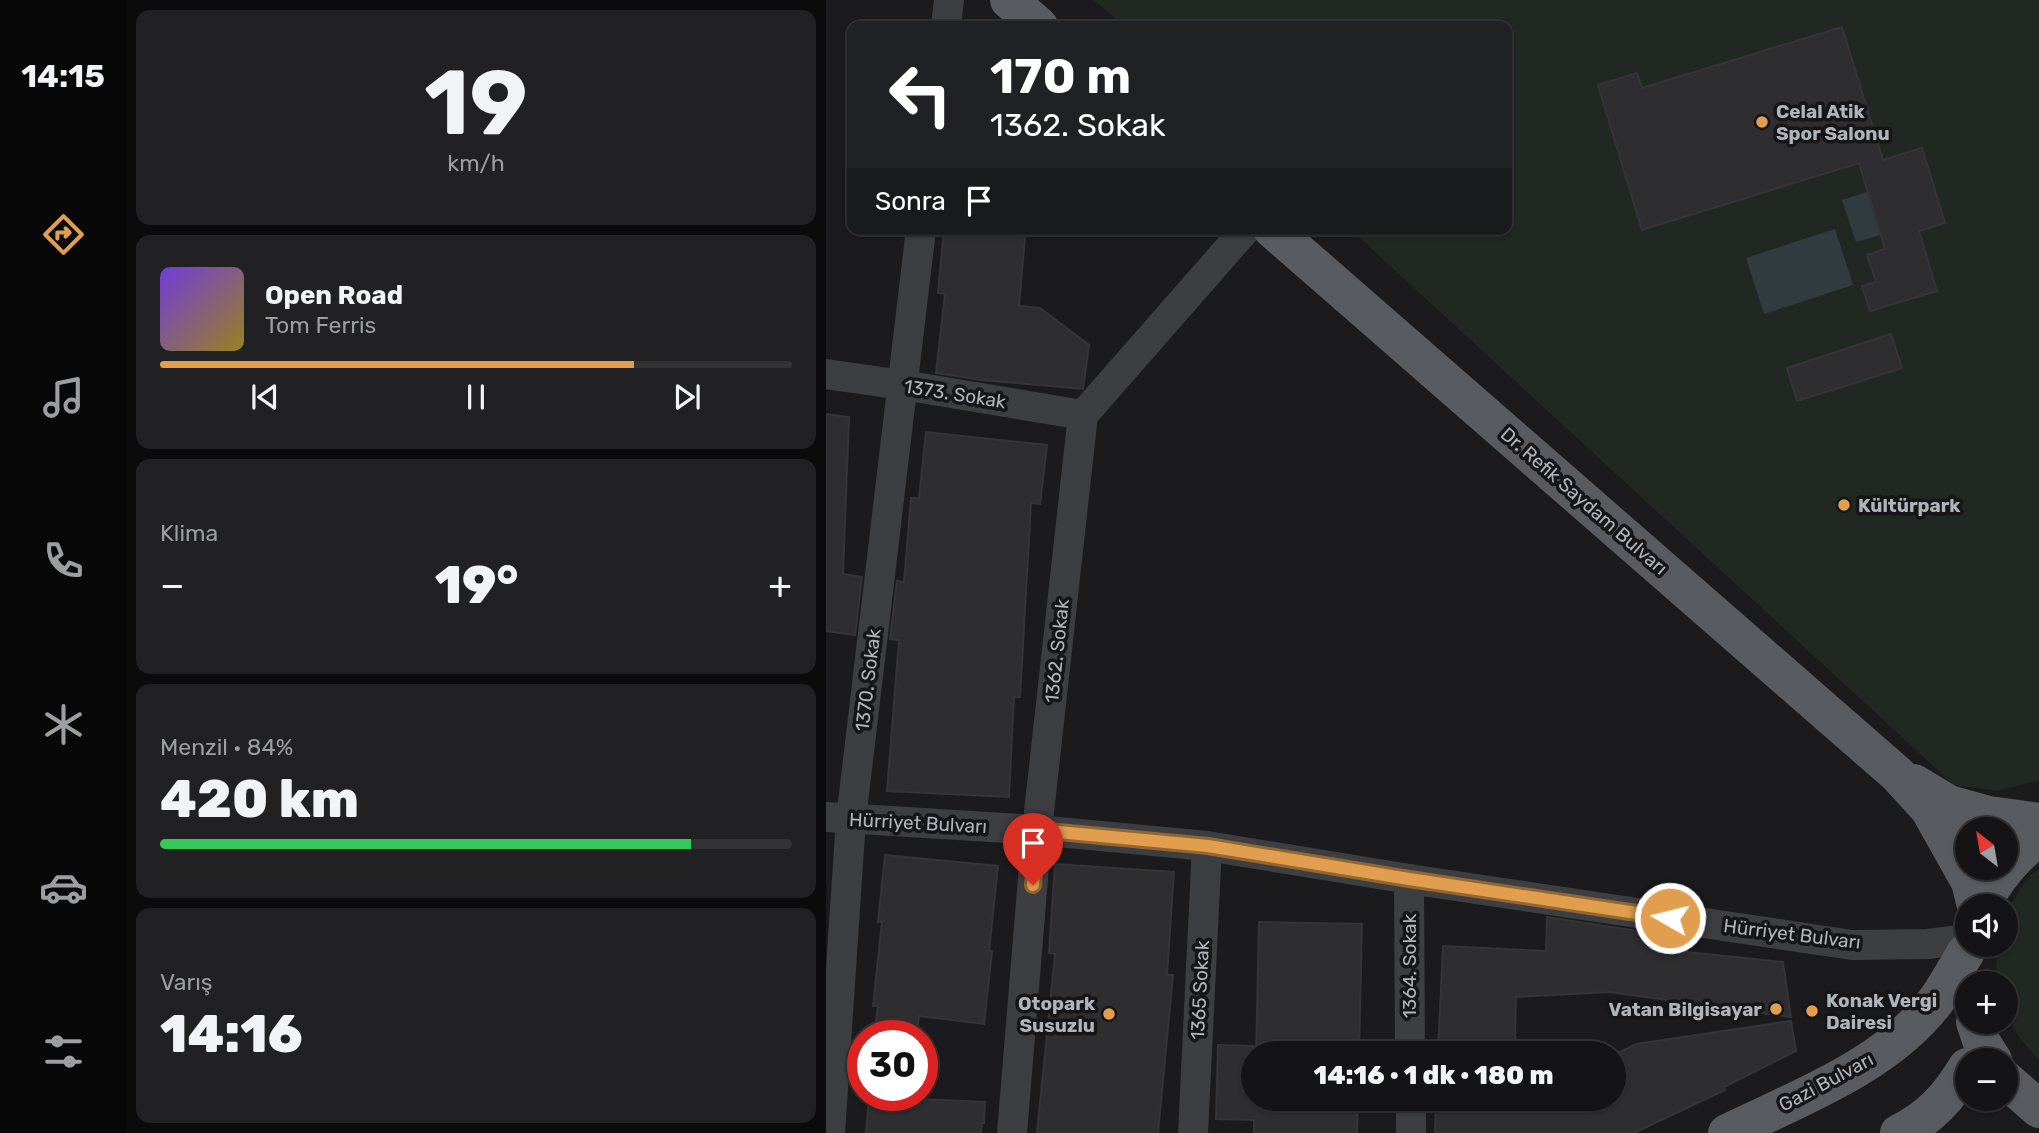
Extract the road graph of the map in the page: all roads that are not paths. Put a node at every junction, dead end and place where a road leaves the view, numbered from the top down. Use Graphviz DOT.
graph roads {
  1 [pos="949,0"];
  2 [pos="1009,0"];
  3 [pos="947,21"];
  4 [pos="1033,21"];
  5 [pos="920,235"];
  6 [pos="1241,235"];
  7 [pos="1279,235"];
  8 [pos="826,374"];
  9 [pos="903,385"];
  10 [pos="1083,415"];
  11 [pos="1897,774"];
  12 [pos="839,818"];
  13 [pos="2039,822"];
  14 [pos="1037,830"];
  15 [pos="2039,837"];
  16 [pos="1208,846"];
  17 [pos="1409,879"];
  18 [pos="1974,894"];
  19 [pos="1987,894"];
  20 [pos="1955,952"];
  21 [pos="1966,957"];
  22 [pos="1410,1041"];
  23 [pos="1955,1085"];
  24 [pos="2018,1091"];
  25 [pos="2039,1109"];
  26 [pos="1410,1111"];
  27 [pos="830,1133"];
  28 [pos="1012,1133"];
  29 [pos="1193,1133"];
  30 [pos="1411,1133"];
  31 [pos="1727,1133"];
  32 [pos="1899,1133"];
  1 -- 3 [label="street"];
  2 -- 4 [label="main road"];
  5 -- 9 [label="street, 1370. Sokak"];
  6 -- 10 [label="street"];
  7 -- 11 [label="main road, Dr. Refik Saydam Bulvarı"];
  8 -- 9 [label="street, 1373. Sokak"];
  9 -- 10 [label="street, 1373. Sokak"];
  9 -- 12 [label="street, 1370. Sokak"];
  10 -- 14 [label="street, 1362. Sokak"];
  11 -- 13 [label="main road"];
  11 -- 18 [label="main road"];
  12 -- 14 [label="street, Hürriyet Bulvarı"];
  12 -- 27 [label="street, 1370. Sokak"];
  14 -- 16 [label="street, Hürriyet Bulvarı"];
  14 -- 28 [label="street, 1362. Sokak"];
  15 -- 19 [label="main road"];
  16 -- 17 [label="street, Hürriyet Bulvarı"];
  16 -- 29 [label="street, 1365 Sokak"];
  17 -- 20 [label="street, Hürriyet Bulvarı"];
  17 -- 22 [label="street, 1364. Sokak"];
  21 -- 31 [label="main road, Gazi Bulvarı"];
  23 -- 32 [label="main road"];
  24 -- 25 [label="main road"];
  26 -- 30 [label="street"];
}
